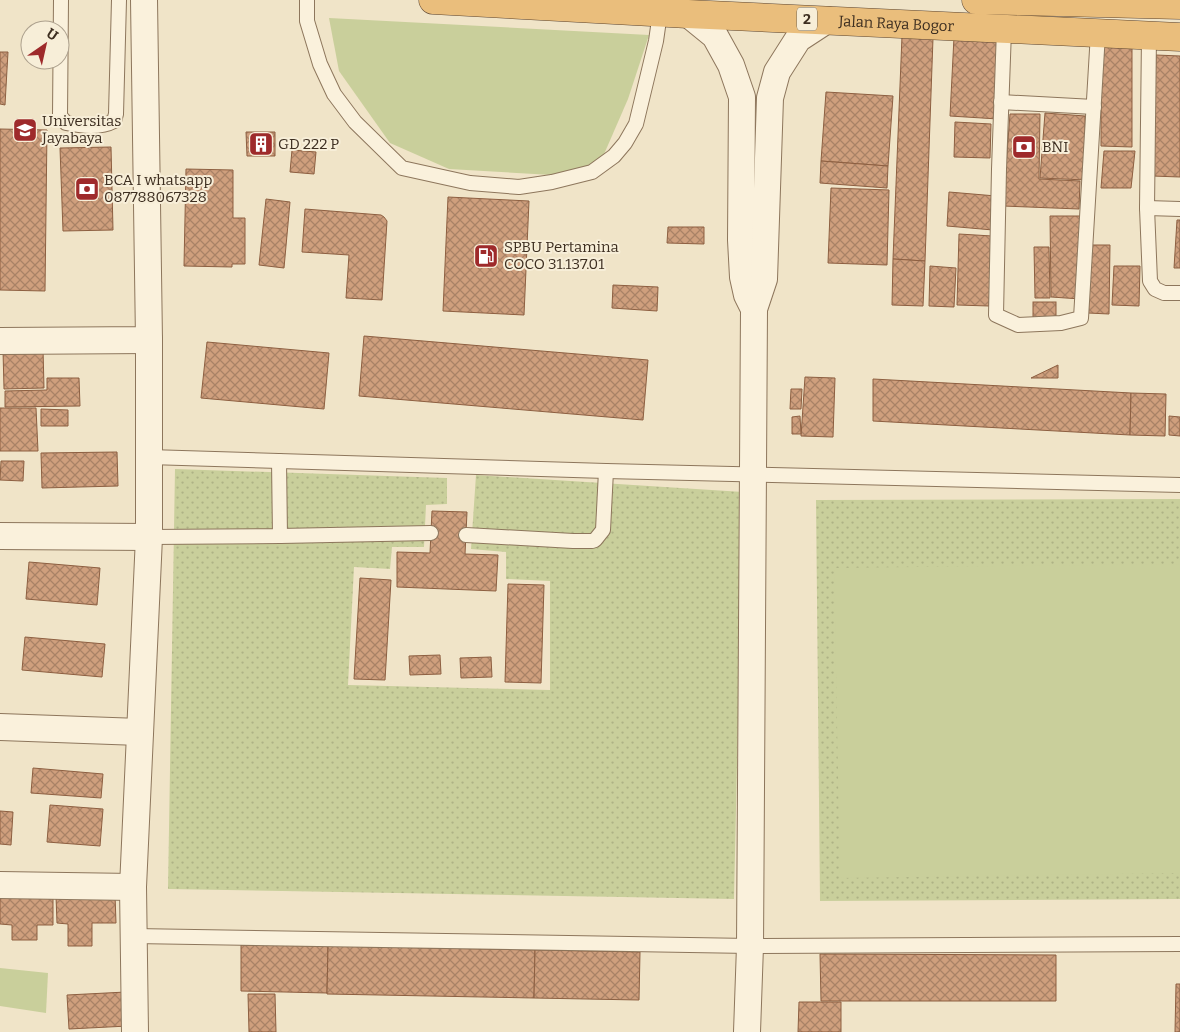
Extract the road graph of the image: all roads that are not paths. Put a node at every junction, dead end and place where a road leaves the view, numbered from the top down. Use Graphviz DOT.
graph roads {
  1 [pos="61,0"];
  2 [pos="119,0"];
  3 [pos="144,0"];
  4 [pos="307,0"];
  5 [pos="433,0"];
  6 [pos="976,0"];
  7 [pos="1155,3"];
  8 [pos="661,6"];
  9 [pos="1180,6"];
  10 [pos="827,10"];
  11 [pos="688,14"];
  12 [pos="1004,30"];
  13 [pos="1098,33"];
  14 [pos="1149,36"];
  15 [pos="1180,37"];
  16 [pos="742,97"];
  17 [pos="770,98"];
  18 [pos="1002,102"];
  19 [pos="1094,107"];
  20 [pos="1147,208"];
  21 [pos="1180,209"];
  22 [pos="1180,293"];
  23 [pos="754,309"];
  24 [pos="149,340"];
  25 [pos="0,341"];
  26 [pos="149,457"];
  27 [pos="279,461"];
  28 [pos="606,471"];
  29 [pos="753,474"];
  30 [pos="1180,485"];
  31 [pos="431,533"];
  32 [pos="466,535"];
  33 [pos="0,536"];
  34 [pos="280,536"];
  35 [pos="148,537"];
  36 [pos="0,727"];
  37 [pos="140,732"];
  38 [pos="0,885"];
  39 [pos="133,887"];
  40 [pos="134,936"];
  41 [pos="1180,944"];
  42 [pos="750,946"];
  43 [pos="135,1032"];
  44 [pos="747,1032"];
  1 -- 2 [label="lane"];
  3 -- 24 [label="street"];
  4 -- 8 [label="lane"];
  5 -- 8 [label="highway, Jalan Raya Bogor / 2"];
  6 -- 7 [label="highway"];
  7 -- 9 [label="highway"];
  8 -- 11 [label="highway, Jalan Raya Bogor / 2"];
  10 -- 11 [label="highway, Jalan Raya Bogor / 2"];
  10 -- 12 [label="highway, Jalan Raya Bogor / 2"];
  10 -- 17 [label="street"];
  11 -- 16 [label="street"];
  12 -- 13 [label="highway, Jalan Raya Bogor / 2"];
  12 -- 18 [label="lane"];
  13 -- 14 [label="highway, Jalan Raya Bogor / 2"];
  13 -- 19 [label="lane"];
  14 -- 15 [label="highway, Jalan Raya Bogor / 2"];
  14 -- 20 [label="lane"];
  16 -- 17 [label="street"];
  16 -- 23 [label="street"];
  17 -- 23 [label="street"];
  18 -- 19 [label="lane"];
  18 -- 19 [label="lane"];
  20 -- 21 [label="lane"];
  20 -- 22 [label="lane"];
  23 -- 29 [label="street"];
  24 -- 25 [label="street"];
  24 -- 26 [label="street"];
  26 -- 27 [label="lane"];
  26 -- 35 [label="street"];
  27 -- 28 [label="lane"];
  27 -- 34 [label="lane"];
  28 -- 29 [label="lane"];
  28 -- 32 [label="lane"];
  29 -- 30 [label="lane"];
  29 -- 42 [label="street"];
  31 -- 34 [label="lane"];
  33 -- 35 [label="street"];
  34 -- 35 [label="lane"];
  35 -- 37 [label="street"];
  36 -- 37 [label="street"];
  37 -- 39 [label="street"];
  38 -- 39 [label="street"];
  39 -- 40 [label="street"];
  40 -- 42 [label="lane"];
  40 -- 43 [label="street"];
  41 -- 42 [label="lane"];
  42 -- 44 [label="street"];
}
